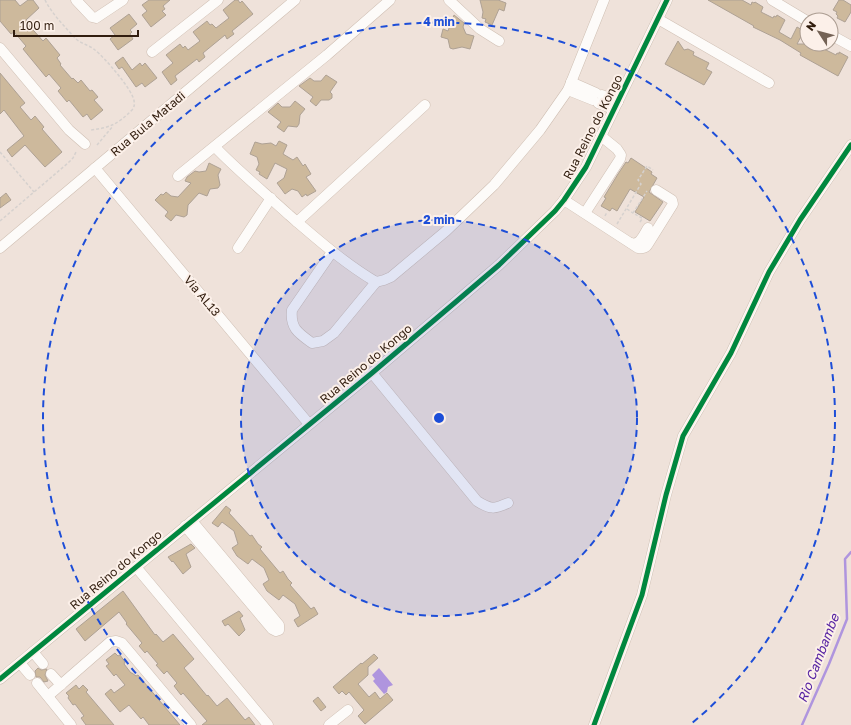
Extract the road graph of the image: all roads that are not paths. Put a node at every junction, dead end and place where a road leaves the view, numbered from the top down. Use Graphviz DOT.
graph roads {
  1 [pos="76,0"];
  2 [pos="123,0"];
  3 [pos="218,0"];
  4 [pos="295,0"];
  5 [pos="390,0"];
  6 [pos="449,0"];
  7 [pos="604,0"];
  8 [pos="668,0"];
  9 [pos="772,0"];
  10 [pos="799,16"];
  11 [pos="658,20"];
  12 [pos="839,39"];
  13 [pos="499,40"];
  14 [pos="851,46"];
  15 [pos="0,48"];
  16 [pos="152,52"];
  17 [pos="769,83"];
  18 [pos="570,86"];
  19 [pos="425,105"];
  20 [pos="616,106"];
  21 [pos="601,136"];
  22 [pos="85,144"];
  23 [pos="851,145"];
  24 [pos="215,147"];
  25 [pos="96,168"];
  26 [pos="178,176"];
  27 [pos="653,189"];
  28 [pos="271,198"];
  29 [pos="564,200"];
  30 [pos="585,213"];
  31 [pos="297,222"];
  32 [pos="644,226"];
  33 [pos="637,244"];
  34 [pos="0,248"];
  35 [pos="238,248"];
  36 [pos="332,252"];
  37 [pos="376,282"];
  38 [pos="372,373"];
  39 [pos="309,424"];
  40 [pos="508,503"];
  41 [pos="189,524"];
  42 [pos="136,568"];
  43 [pos="32,652"];
  44 [pos="20,662"];
  45 [pos="43,664"];
  46 [pos="51,674"];
  47 [pos="0,679"];
  48 [pos="61,685"];
  49 [pos="48,696"];
  50 [pos="348,710"];
  51 [pos="71,725"];
  52 [pos="190,725"];
  53 [pos="268,725"];
  54 [pos="330,725"];
  55 [pos="594,725"];
  1 -- 2 [label="street"];
  3 -- 16 [label="street"];
  4 -- 25 [label="street, Rua Bula Matadi"];
  5 -- 24 [label="street"];
  6 -- 13 [label="street"];
  7 -- 18 [label="street"];
  8 -- 11 [label="street, Rua Reino do Kongo"];
  9 -- 10 [label="street"];
  11 -- 17 [label="street"];
  11 -- 20 [label="street, Rua Reino do Kongo"];
  12 -- 14 [label="street"];
  15 -- 22 [label="street"];
  18 -- 20 [label="street"];
  18 -- 37 [label="street"];
  19 -- 31 [label="street"];
  20 -- 21 [label="street, Rua Reino do Kongo"];
  21 -- 29 [label="street, Rua Reino do Kongo"];
  21 -- 30 [label="street"];
  23 -- 55 [label="street"];
  24 -- 26 [label="street"];
  24 -- 28 [label="street"];
  25 -- 34 [label="street, Rua Bula Matadi"];
  25 -- 39 [label="street, Via AL13"];
  27 -- 33 [label="street"];
  28 -- 31 [label="street"];
  28 -- 35 [label="street"];
  29 -- 30 [label="street"];
  29 -- 38 [label="street, Rua Reino do Kongo"];
  30 -- 33 [label="street"];
  31 -- 36 [label="street"];
  32 -- 33 [label="street"];
  36 -- 37 [label="street"];
  36 -- 37 [label="street"];
  38 -- 39 [label="street, Rua Reino do Kongo"];
  38 -- 40 [label="street"];
  39 -- 41 [label="street, Rua Reino do Kongo"];
  41 -- 41 [label="street"];
  41 -- 42 [label="street, Rua Reino do Kongo"];
  42 -- 43 [label="street, Rua Reino do Kongo"];
  42 -- 53 [label="street"];
  43 -- 44 [label="street, Rua Reino do Kongo"];
  43 -- 45 [label="street"];
  44 -- 47 [label="street, Rua Reino do Kongo"];
  44 -- 49 [label="street"];
  46 -- 48 [label="street"];
  48 -- 49 [label="street"];
  48 -- 52 [label="street"];
  49 -- 51 [label="street"];
  50 -- 54 [label="street"];
}
